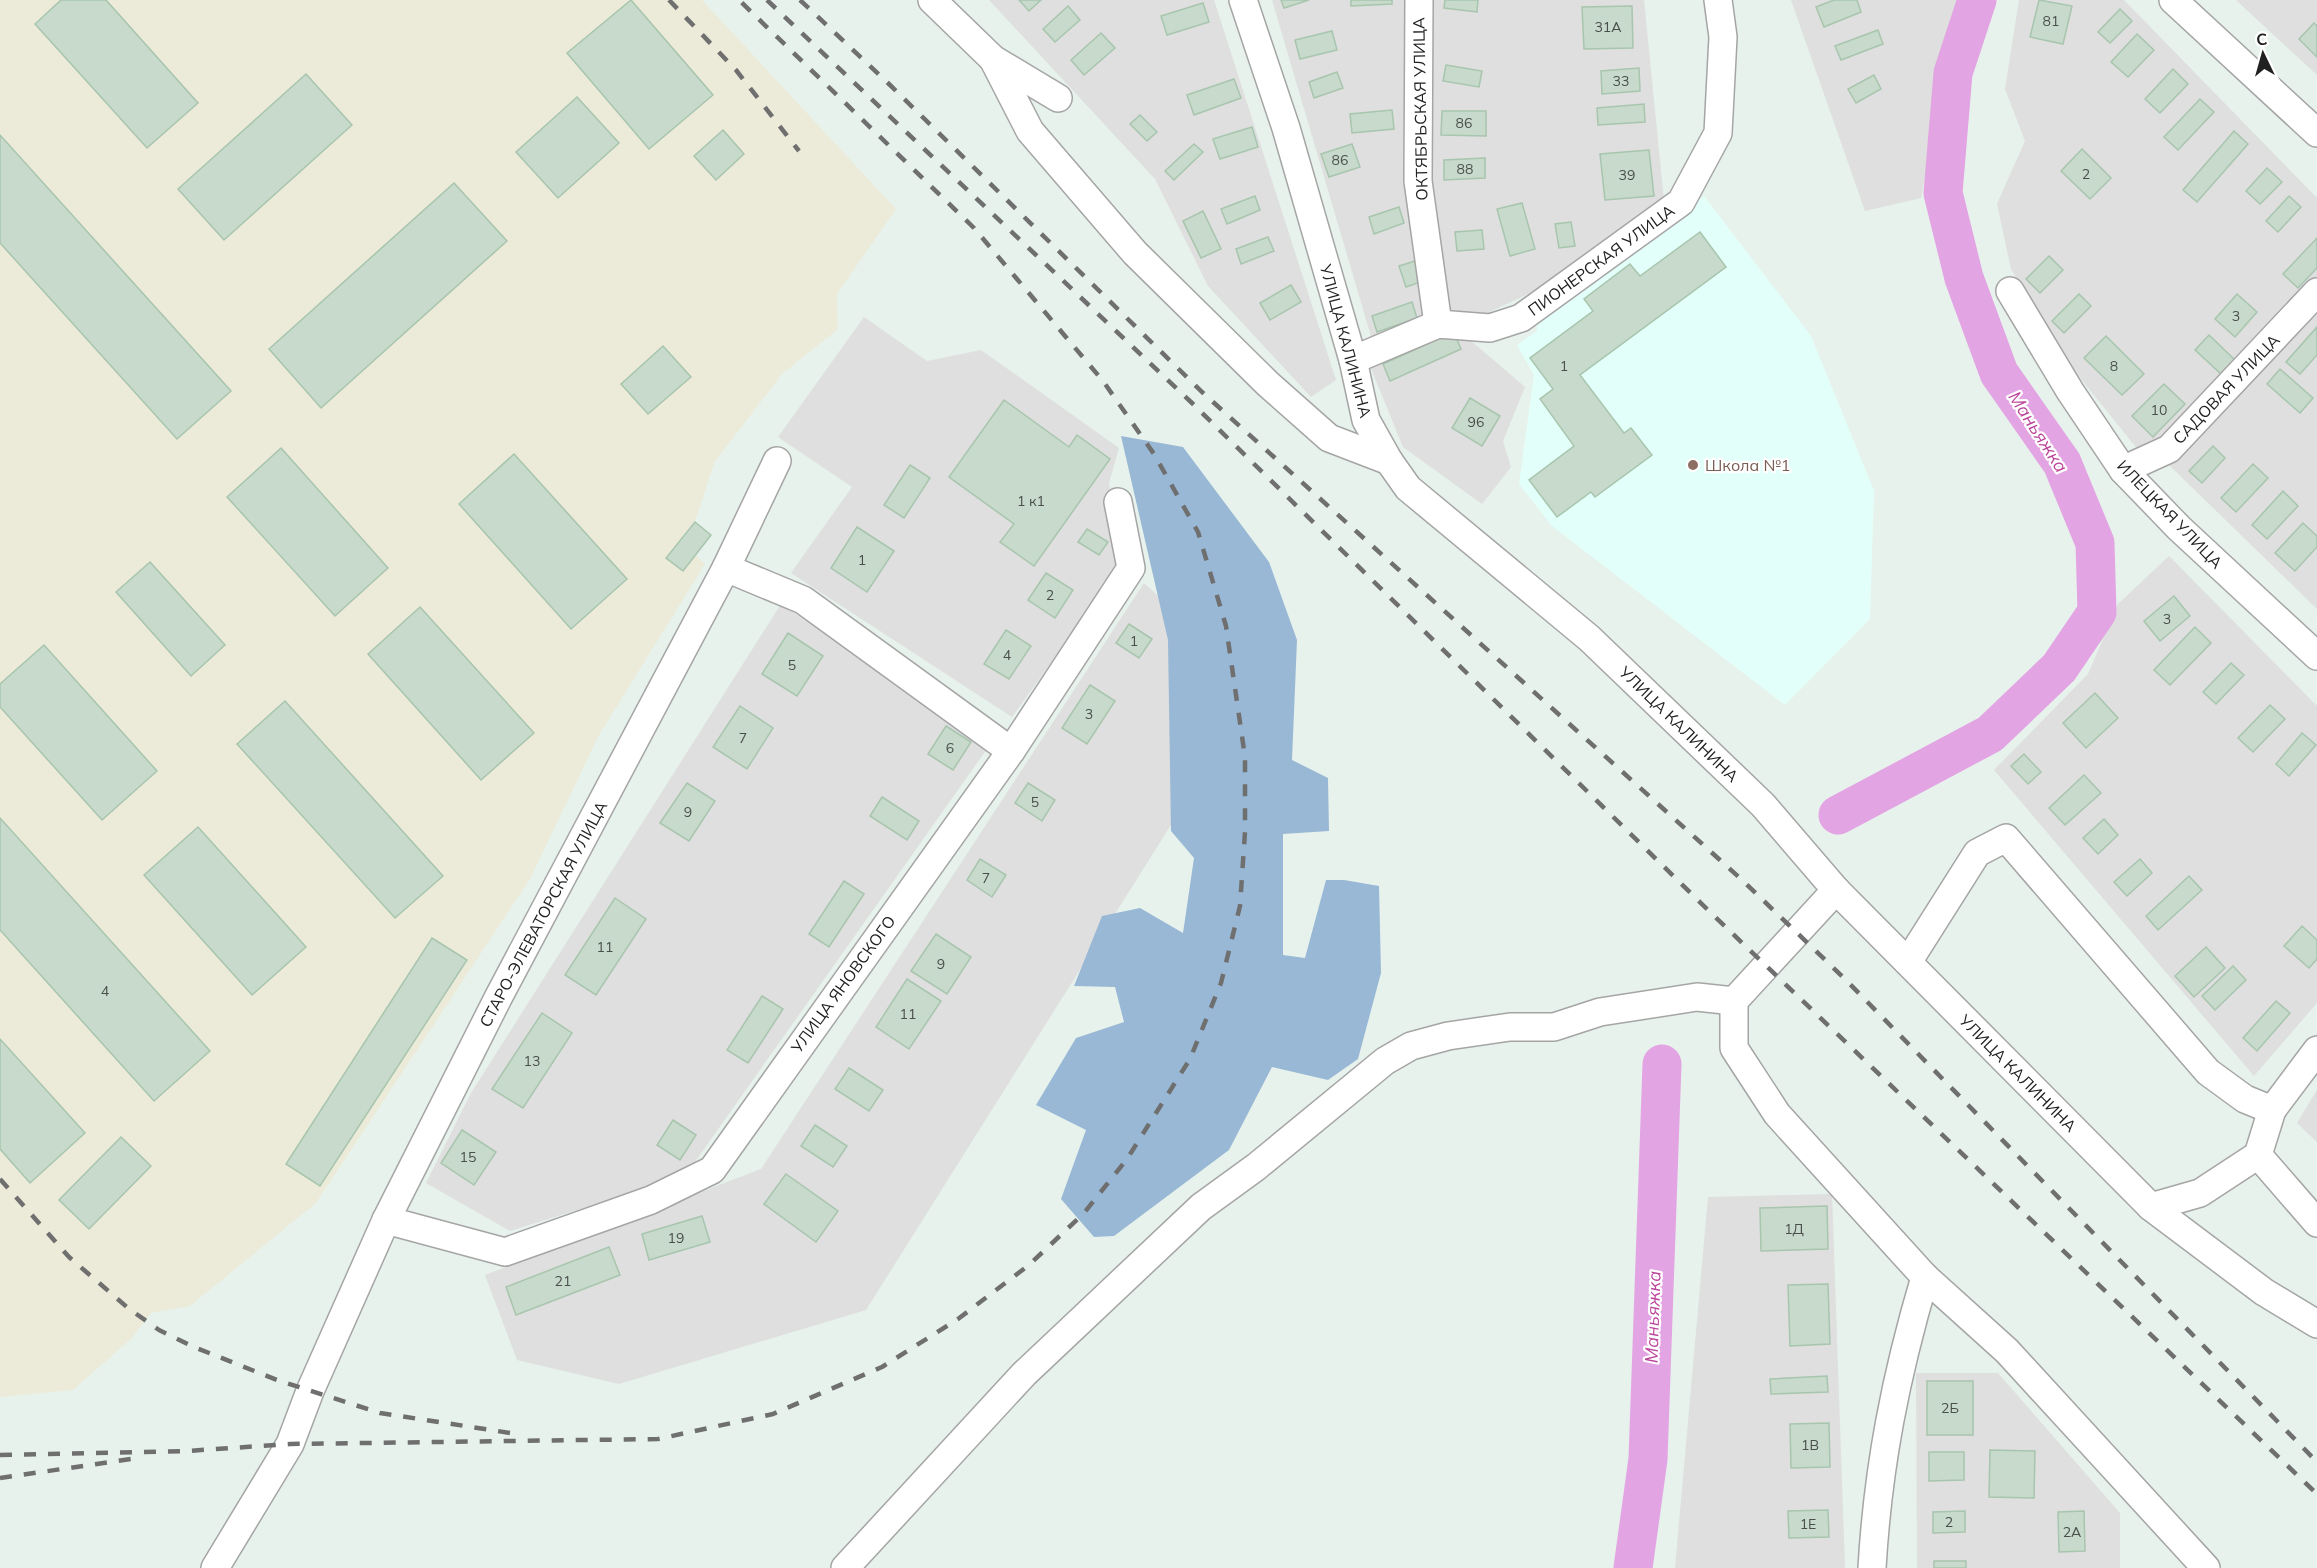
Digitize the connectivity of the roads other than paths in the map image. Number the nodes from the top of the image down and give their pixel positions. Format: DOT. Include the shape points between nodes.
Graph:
graph roads {
  1 [pos="932,0"];
  2 [pos="1242,0"];
  3 [pos="1419,0"];
  4 [pos="1718,0"];
  5 [pos="2173,0"];
  6 [pos="993,59"];
  7 [pos="1058,98"];
  8 [pos="2317,133"];
  9 [pos="2010,291"];
  10 [pos="2317,292"];
  11 [pos="1438,324"];
  12 [pos="1353,360"];
  13 [pos="777,461"];
  14 [pos="1389,461"];
  15 [pos="2123,470"];
  16 [pos="1118,502"];
  17 [pos="726,568"];
  18 [pos="2317,656"];
  19 [pos="1011,751"];
  20 [pos="1836,890"];
  21 [pos="1908,962"];
  22 [pos="1734,1001"];
  23 [pos="2317,1050"];
  24 [pos="2272,1110"];
  25 [pos="2258,1155"];
  26 [pos="2151,1207"];
  27 [pos="386,1220"];
  28 [pos="2317,1223"];
  29 [pos="1925,1277"];
  30 [pos="2317,1324"];
  31 [pos="215,1568"];
  32 [pos="845,1568"];
  33 [pos="1872,1568"];
  34 [pos="2206,1568"];
  1 -- 6 [label="street"];
  2 -- 12 [label="street, УЛИЦА КАЛИНИНА" via="1286,128"];
  3 -- 11 [label="street, ОКТЯБРЬСКАЯ УЛИЦА" via="1418,181"];
  4 -- 11 [label="street, ПИОНЕРСКАЯ УЛИЦА" via="1723,37 1718,133 1682,202 1521,318 1490,328"];
  5 -- 8 [label="street"];
  6 -- 7 [label="street"];
  6 -- 14 [label="street" via="1030,131 1135,253 1268,384 1329,438"];
  9 -- 15 [label="street, ИЛЕЦКАЯ УЛИЦА"];
  10 -- 15 [label="street, САДОВАЯ УЛИЦА" via="2169,449"];
  11 -- 12 [label="street, ПИОНЕРСКАЯ УЛИЦА"];
  12 -- 14 [label="street, УЛИЦА КАЛИНИНА" via="1366,420"];
  13 -- 17 [label="street, СТАРО-ЭЛЕВАТОРСКАЯ УЛИЦА"];
  14 -- 20 [label="street, УЛИЦА КАЛИНИНА" via="1408,488 1589,638 1656,701 1763,805"];
  15 -- 18 [label="street, ИЛЕЦКАЯ УЛИЦА" via="2179,528"];
  16 -- 19 [label="street, УЛИЦА ЯНОВСКОГО" via="1131,568"];
  17 -- 19 [label="street" via="802,600"];
  17 -- 27 [label="street, СТАРО-ЭЛЕВАТОРСКАЯ УЛИЦА" via="498,998"];
  19 -- 27 [label="street, УЛИЦА ЯНОВСКОГО" via="712,1170 651,1200 506,1252"];
  20 -- 21 [label="street, УЛИЦА КАЛИНИНА"];
  20 -- 22 [label="street"];
  21 -- 24 [label="street" via="1977,853 2006,838 2208,1072 2245,1099"];
  21 -- 26 [label="street, УЛИЦА КАЛИНИНА"];
  22 -- 29 [label="street" via="1734,1048 1777,1114"];
  22 -- 32 [label="street" via="1697,997 1600,1012 1554,1027 1448,1036 1411,1046 1385,1061 1184,1223 1024,1374"];
  23 -- 24 [label="street"];
  24 -- 25 [label="street"];
  25 -- 26 [label="street" via="2200,1193"];
  25 -- 28 [label="street"];
  26 -- 30 [label="street, УЛИЦА КАЛИНИНА" via="2265,1292"];
  27 -- 31 [label="street, СТАРО-ЭЛЕВАТОРСКАЯ УЛИЦА" via="290,1444"];
  29 -- 33 [label="street" via="1885,1436"];
  29 -- 34 [label="street" via="2007,1351"];
}
